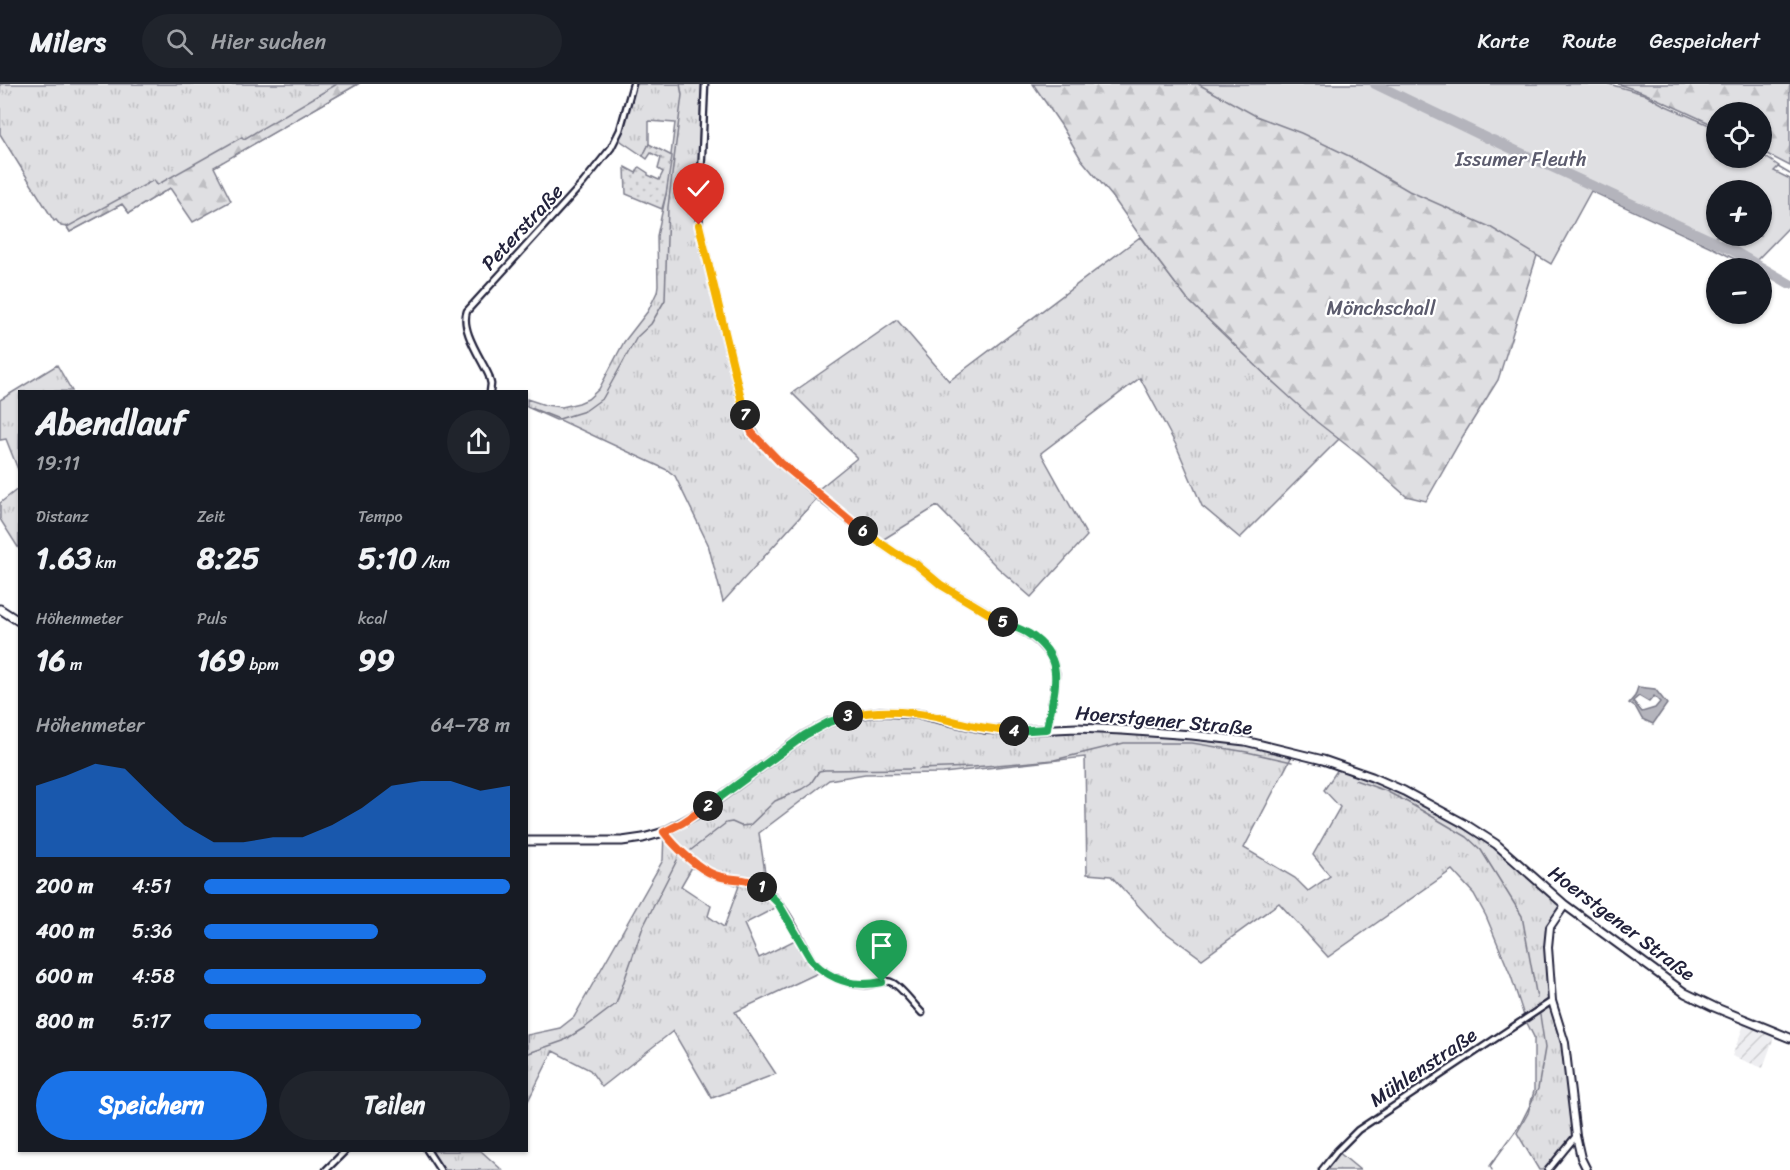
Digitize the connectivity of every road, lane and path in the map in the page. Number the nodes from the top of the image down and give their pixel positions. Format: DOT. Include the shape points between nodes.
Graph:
graph roads {
  1 [pos="633,84"];
  2 [pos="705,84"];
  3 [pos="490,390"];
  4 [pos="0,609"];
  5 [pos="18,621"];
  6 [pos="1047,729"];
  7 [pos="664,832"];
  8 [pos="528,841"];
  9 [pos="1564,905"];
  10 [pos="1552,1001"];
  11 [pos="922,1013"];
  12 [pos="1790,1038"];
  13 [pos="1576,1136"];
  14 [pos="344,1152"];
  15 [pos="428,1152"];
  16 [pos="326,1170"];
  17 [pos="440,1170"];
  18 [pos="1322,1170"];
  19 [pos="1548,1170"];
  20 [pos="1587,1170"];
  1 -- 3 [label="street, Peterstraße" via="611,148 466,311 465,328 489,376"];
  2 -- 6 [label="street" via="699,225 752,433 781,463 871,537 916,564 941,585 1038,642 1051,656 1056,673"];
  4 -- 5 [label="main road"];
  6 -- 7 [label="main road, Hoerstgener Straße" via="984,729 902,713 842,718 805,735 699,813"];
  6 -- 9 [label="main road, Hoerstgener Straße" via="1192,735 1245,741 1323,760 1404,791 1465,824 1503,850"];
  7 -- 8 [label="main road, Hoerstgener Straße" via="621,841"];
  7 -- 11 [label="street" via="702,869 716,876 757,884 768,892 819,969 853,984 893,983"];
  9 -- 10 [label="street" via="1550,927"];
  9 -- 12 [label="main road, Hoerstgener Straße" via="1685,993"];
  10 -- 13 [label="street" via="1565,1043"];
  10 -- 18 [label="street, Mühlenstraße" via="1358,1130"];
  13 -- 19 [label="street"];
  13 -- 20 [label="street"];
  14 -- 16 [label="street"];
  15 -- 17 [label="street"];
}
